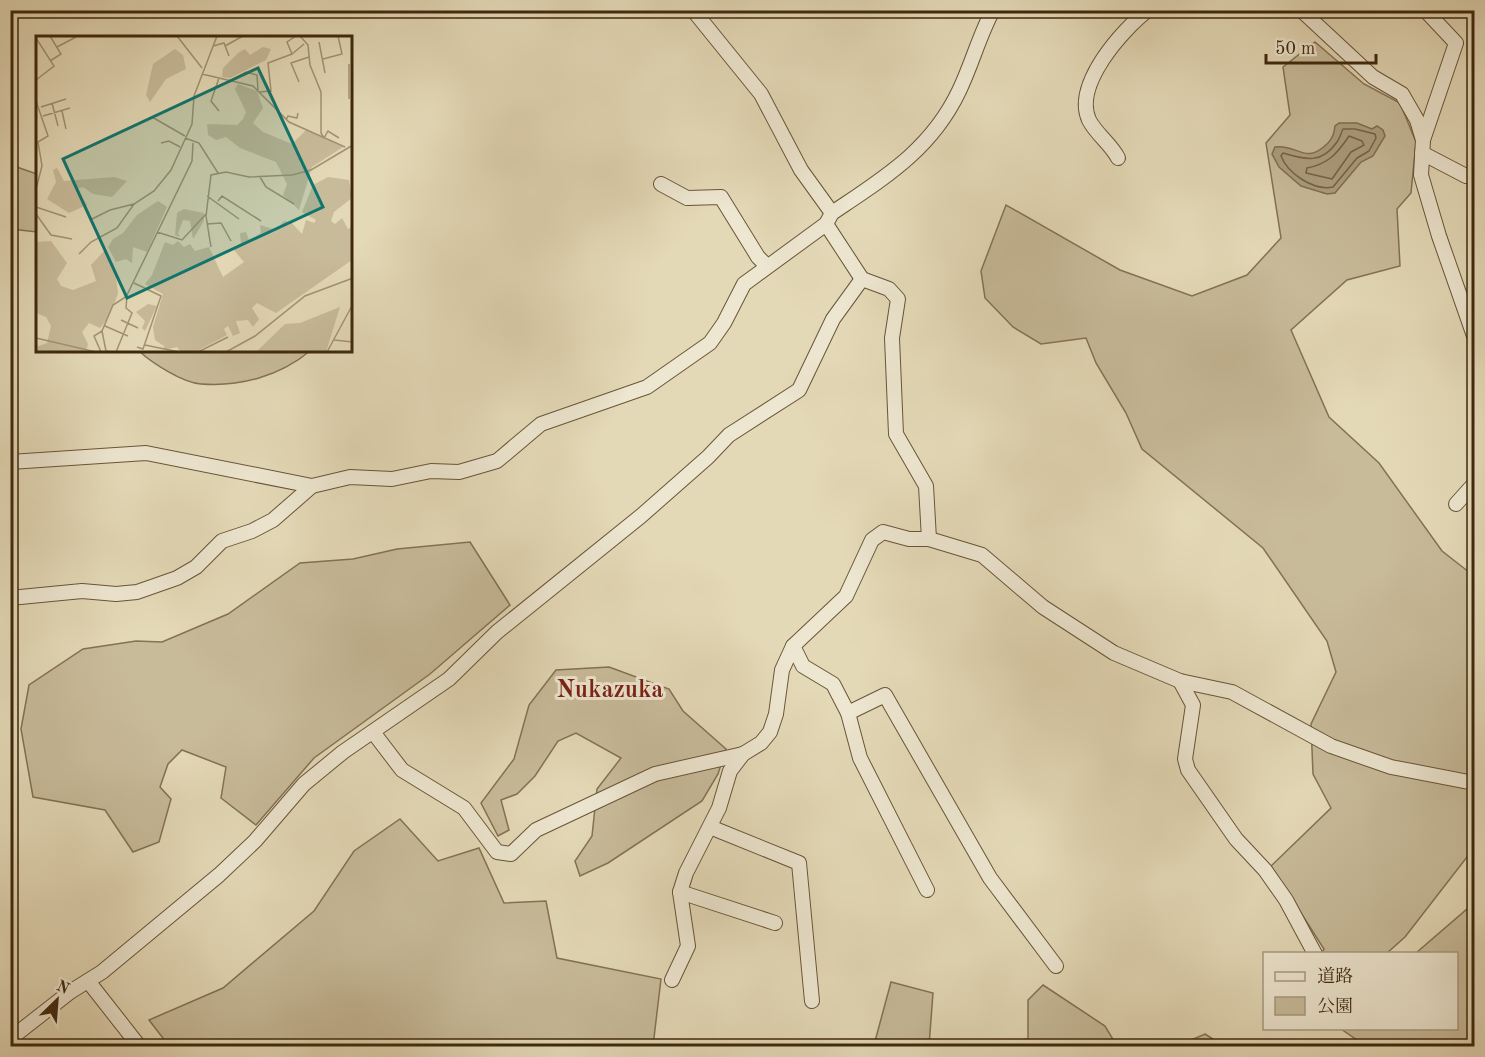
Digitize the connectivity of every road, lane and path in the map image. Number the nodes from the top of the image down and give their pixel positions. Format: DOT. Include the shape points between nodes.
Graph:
graph roads {
  1 [pos="693,10"];
  2 [pos="993,10"];
  3 [pos="1148,10"];
  4 [pos="1301,10"];
  5 [pos="1425,10"];
  6 [pos="1423,147"];
  7 [pos="1118,158"];
  8 [pos="1474,177"];
  9 [pos="661,184"];
  10 [pos="829,219"];
  11 [pos="767,266"];
  12 [pos="862,279"];
  13 [pos="1474,336"];
  14 [pos="10,462"];
  15 [pos="1474,484"];
  16 [pos="312,486"];
  17 [pos="1456,504"];
  18 [pos="929,540"];
  19 [pos="10,598"];
  20 [pos="793,646"];
  21 [pos="1180,681"];
  22 [pos="848,712"];
  23 [pos="373,732"];
  24 [pos="743,754"];
  25 [pos="1474,783"];
  26 [pos="710,827"];
  27 [pos="927,890"];
  28 [pos="680,892"];
  29 [pos="775,923"];
  30 [pos="1314,952"];
  31 [pos="1056,966"];
  32 [pos="672,980"];
  33 [pos="87,981"];
  34 [pos="813,1001"];
  35 [pos="10,1039"];
  36 [pos="139,1047"];
  1 -- 10 [label="street" via="761,94"];
  2 -- 10 [label="street" via="942,121 913,157"];
  3 -- 7 [label="street" via="1111,46 1088,93 1090,121"];
  4 -- 6 [label="street" via="1373,77 1402,94 1417,120"];
  5 -- 6 [label="street" via="1456,43"];
  6 -- 8 [label="street" via="1466,176"];
  6 -- 13 [label="street" via="1421,175"];
  9 -- 11 [label="street" via="687,198 721,197"];
  10 -- 11 [label="street"];
  10 -- 12 [label="street"];
  11 -- 16 [label="street" via="744,284 710,343 647,387 541,424 497,461 459,472 431,471 392,480 350,477"];
  12 -- 18 [label="street" via="889,289 898,299 892,338 896,434 926,486"];
  12 -- 23 [label="street" via="832,319 799,390 729,435 641,516 497,632 449,678"];
  14 -- 16 [label="street" via="146,453"];
  15 -- 17 [label="street"];
  16 -- 19 [label="street" via="273,520 222,541 196,567 177,578 137,592 82,591"];
  18 -- 20 [label="street" via="883,532 872,540 846,596"];
  18 -- 21 [label="street" via="982,555 1062,621 1114,653"];
  20 -- 22 [label="street" via="802,666 832,684"];
  20 -- 24 [label="street" via="782,670 770,732"];
  21 -- 25 [label="street" via="1232,692 1331,746 1391,767"];
  21 -- 30 [label="street" via="1193,705 1185,759 1188,770 1236,839 1286,900"];
  22 -- 27 [label="street" via="860,758"];
  22 -- 31 [label="street" via="885,695 990,878"];
  23 -- 24 [label="street" via="402,770 464,808 496,852 511,854 536,830 655,774"];
  23 -- 33 [label="street" via="304,784 255,841 219,875"];
  24 -- 26 [label="street" via="730,771"];
  26 -- 28 [label="street"];
  26 -- 34 [label="street" via="799,863"];
  28 -- 29 [label="street"];
  28 -- 32 [label="street" via="688,946"];
  33 -- 35 [label="street"];
  33 -- 36 [label="street"];
}
